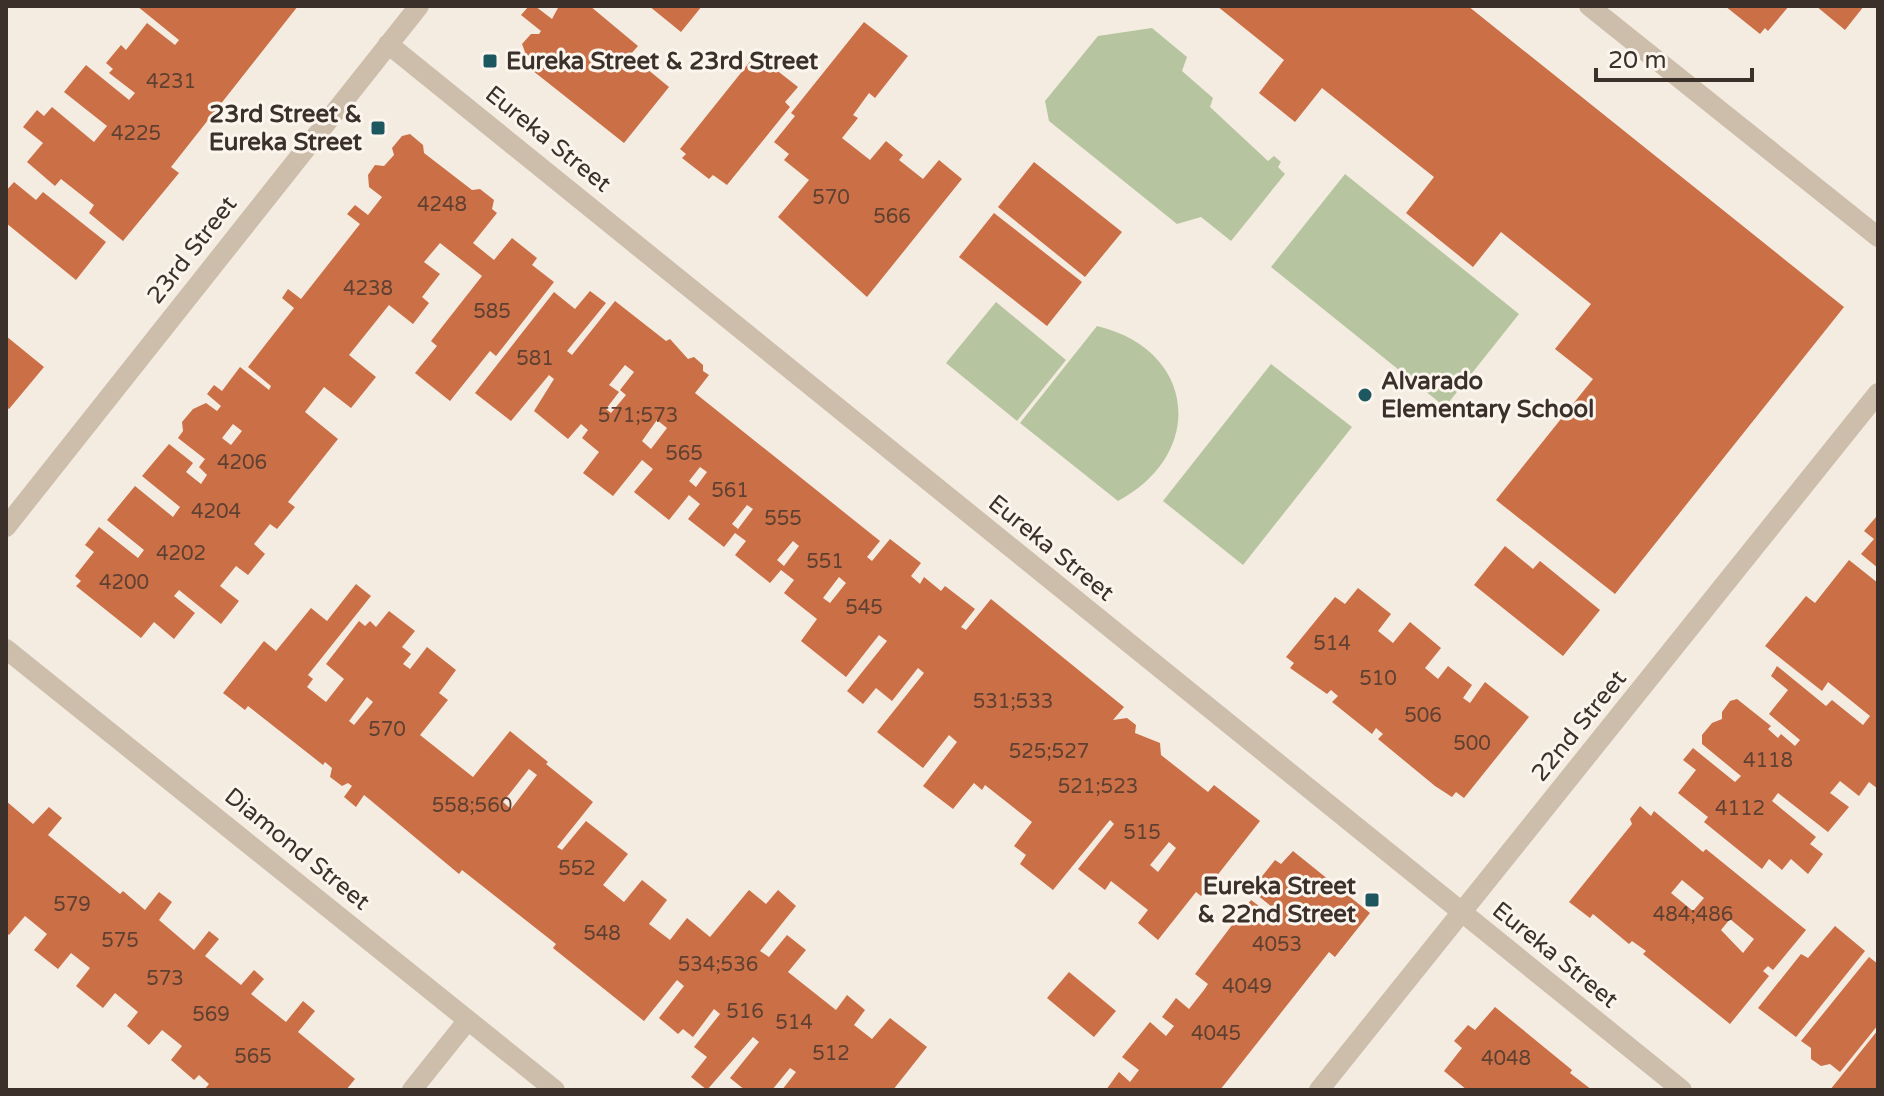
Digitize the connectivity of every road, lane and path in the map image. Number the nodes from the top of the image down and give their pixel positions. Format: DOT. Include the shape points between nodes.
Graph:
graph roads {
  1 [pos="419,6"];
  2 [pos="1589,6"];
  3 [pos="388,44"];
  4 [pos="1878,237"];
  5 [pos="1878,393"];
  6 [pos="6,527"];
  7 [pos="6,649"];
  8 [pos="1461,913"];
  9 [pos="468,1020"];
  10 [pos="412,1090"];
  11 [pos="555,1090"];
  12 [pos="1319,1090"];
  13 [pos="1682,1090"];
  1 -- 3 [label="street, 23rd Street"];
  2 -- 4 [label="street"];
  3 -- 6 [label="street, 23rd Street"];
  3 -- 8 [label="street, Eureka Street"];
  5 -- 8 [label="street, 22nd Street"];
  7 -- 9 [label="street, Diamond Street"];
  8 -- 12 [label="street, 22nd Street"];
  8 -- 13 [label="street, Eureka Street"];
  9 -- 10 [label="street"];
  9 -- 11 [label="street, Diamond Street"];
}
